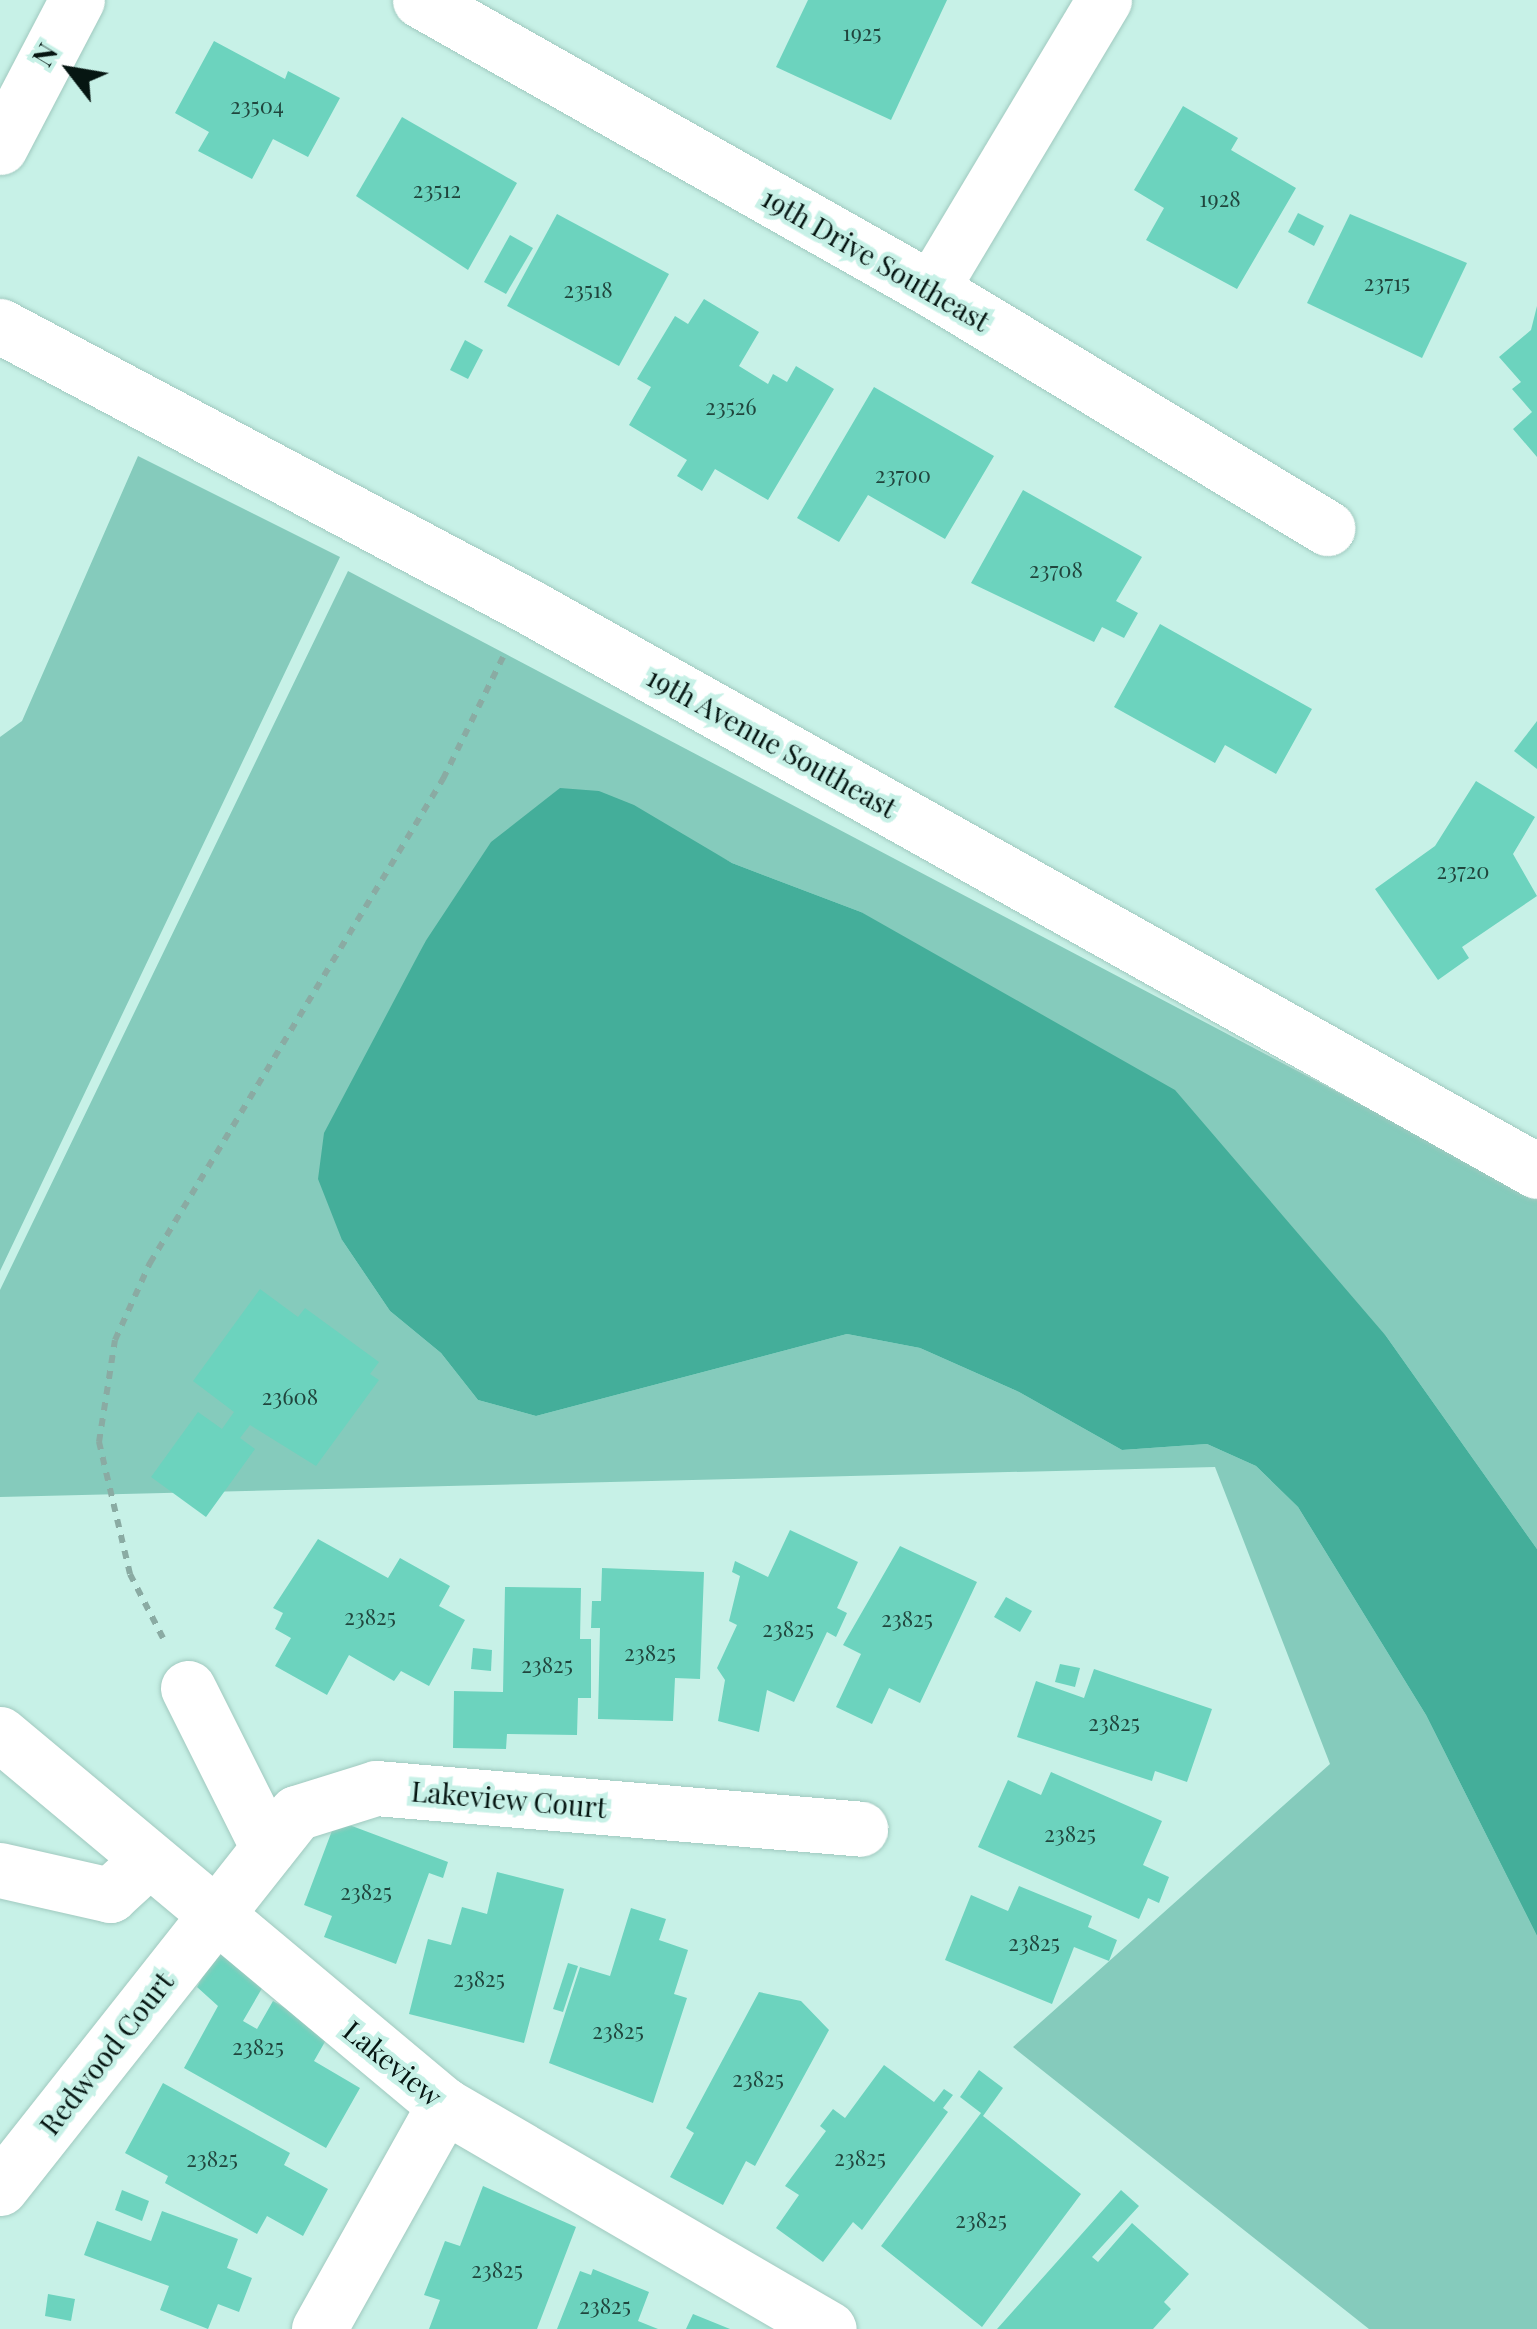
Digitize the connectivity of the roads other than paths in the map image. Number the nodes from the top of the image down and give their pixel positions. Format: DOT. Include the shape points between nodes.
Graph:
graph roads {
  1 [pos="77,0"];
  2 [pos="420,0"];
  3 [pos="1104,0"];
  4 [pos="0,147"];
  5 [pos="930,289"];
  6 [pos="0,326"];
  7 [pos="1327,528"];
  8 [pos="1537,1171"];
  9 [pos="188,1688"];
  10 [pos="0,1734"];
  11 [pos="860,1829"];
  12 [pos="268,1848"];
  13 [pos="146,1860"];
  14 [pos="0,1870"];
  15 [pos="213,1918"];
  16 [pos="444,2105"];
  17 [pos="0,2188"];
  18 [pos="319,2329"];
  19 [pos="829,2329"];
  1 -- 4 [label="street"];
  2 -- 5 [label="street, 19th Drive Southeast"];
  3 -- 5 [label="street"];
  5 -- 7 [label="street, 19th Drive Southeast"];
  6 -- 8 [label="street, 19th Avenue Southeast" via="528,606"];
  9 -- 12 [label="street"];
  10 -- 13 [label="street, Lakeview"];
  11 -- 12 [label="street, Lakeview Court" via="376,1788 296,1813"];
  12 -- 15 [label="street, Lakeview Court"];
  13 -- 14 [label="street" via="110,1895"];
  13 -- 15 [label="street, Lakeview"];
  15 -- 16 [label="street, Lakeview"];
  15 -- 17 [label="street, Redwood Court"];
  16 -- 18 [label="street"];
  16 -- 19 [label="street, Lakeview"];
}
